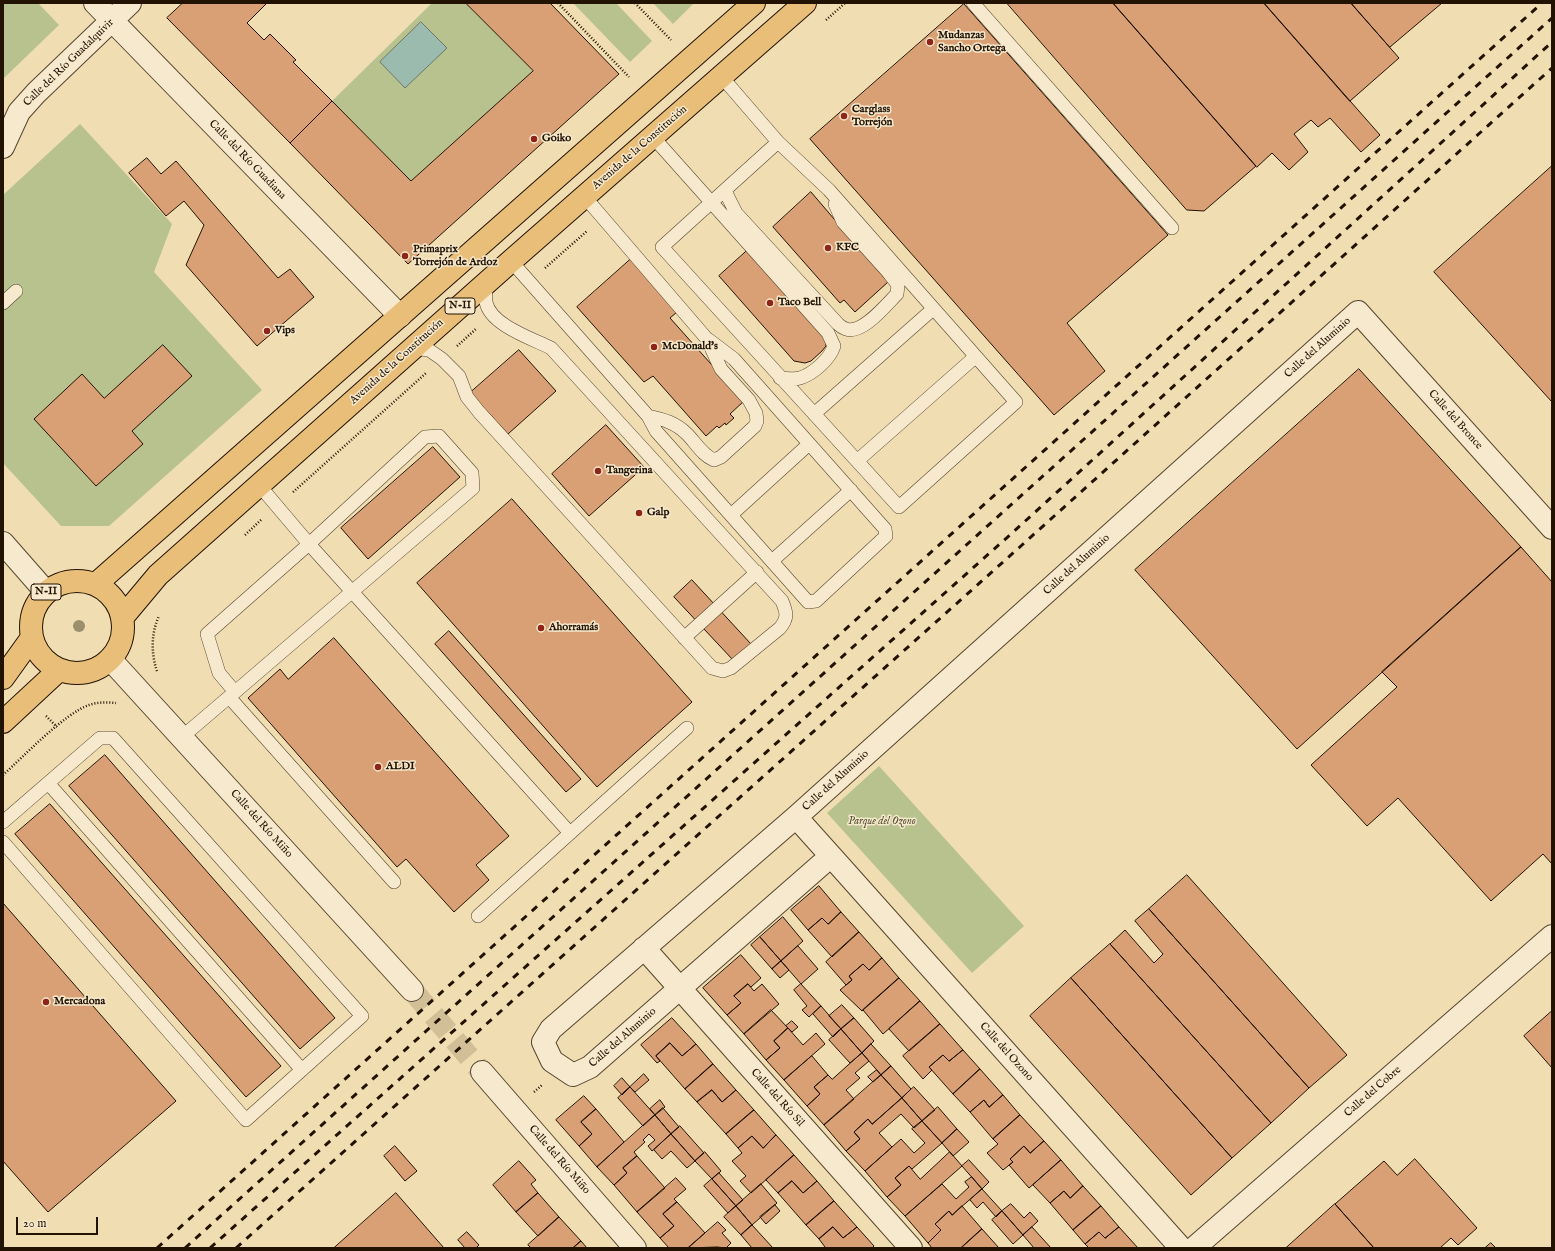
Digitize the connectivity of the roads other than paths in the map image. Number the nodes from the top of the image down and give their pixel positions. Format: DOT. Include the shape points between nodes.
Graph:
graph roads {
  1 [pos="95,3"];
  2 [pos="130,3"];
  3 [pos="754,3"];
  4 [pos="805,3"];
  5 [pos="973,3"];
  6 [pos="112,21"];
  7 [pos="721,76"];
  8 [pos="653,136"];
  9 [pos="778,142"];
  10 [pos="3,147"];
  11 [pos="829,190"];
  12 [pos="725,191"];
  13 [pos="584,196"];
  14 [pos="711,203"];
  15 [pos="1172,228"];
  16 [pos="511,261"];
  17 [pos="486,283"];
  18 [pos="16,291"];
  19 [pos="3,303"];
  20 [pos="933,309"];
  21 [pos="1358,312"];
  22 [pos="400,316"];
  23 [pos="707,339"];
  24 [pos="413,348"];
  25 [pos="975,357"];
  26 [pos="780,378"];
  27 [pos="814,414"];
  28 [pos="648,416"];
  29 [pos="809,444"];
  30 [pos="858,461"];
  31 [pos="259,485"];
  32 [pos="851,490"];
  33 [pos="731,514"];
  34 [pos="1552,528"];
  35 [pos="3,543"];
  36 [pos="309,544"];
  37 [pos="772,561"];
  38 [pos="757,572"];
  39 [pos="96,584"];
  40 [pos="46,592"];
  41 [pos="352,592"];
  42 [pos="122,618"];
  43 [pos="684,638"];
  44 [pos="31,639"];
  45 [pos="110,659"];
  46 [pos="59,670"];
  47 [pos="3,678"];
  48 [pos="232,695"];
  49 [pos="3,722"];
  50 [pos="688,728"];
  51 [pos="182,737"];
  52 [pos="48,783"];
  53 [pos="5,817"];
  54 [pos="796,817"];
  55 [pos="570,833"];
  56 [pos="3,842"];
  57 [pos="830,856"];
  58 [pos="394,882"];
  59 [pos="478,916"];
  60 [pos="1552,936"];
  61 [pos="644,948"];
  62 [pos="679,988"];
  63 [pos="412,990"];
  64 [pos="302,1070"];
  65 [pos="482,1072"];
  66 [pos="635,1248"];
  67 [pos="911,1248"];
  68 [pos="1181,1248"];
  69 [pos="1194,1248"];
  1 -- 6 [label="street, Calle del Río Guadiana"];
  2 -- 6 [label="street, Calle del Río Guadalquivir"];
  3 -- 22 [label="main road"];
  4 -- 7 [label="main road, Avenida de la Constitución / N-II"];
  5 -- 15 [label="lane"];
  6 -- 10 [label="street, Calle del Río Guadalquivir" via="32,98 20,112"];
  6 -- 22 [label="street, Calle del Río Guadiana"];
  7 -- 8 [label="main road, Avenida de la Constitución / N-II"];
  7 -- 9 [label="lane"];
  8 -- 13 [label="main road, Avenida de la Constitución / N-II"];
  8 -- 14 [label="lane"];
  9 -- 11 [label="lane"];
  9 -- 12 [label="lane"];
  11 -- 12 [label="lane" via="843,222 898,285 897,294 859,329 847,330 838,324 736,213"];
  11 -- 20 [label="lane"];
  12 -- 14 [label="lane"];
  13 -- 16 [label="main road, Avenida de la Constitución / N-II"];
  13 -- 23 [label="lane"];
  14 -- 26 [label="lane" via="662,247"];
  14 -- 26 [label="lane" via="828,333 834,346 831,353 809,374 798,379"];
  16 -- 17 [label="main road, Avenida de la Constitución / N-II"];
  16 -- 28 [label="lane"];
  17 -- 24 [label="main road, Avenida de la Constitución / N-II"];
  17 -- 38 [label="lane" via="486,303 492,315 515,332 551,348"];
  18 -- 19 [label="lane"];
  20 -- 25 [label="lane"];
  20 -- 27 [label="lane"];
  21 -- 34 [label="street, Calle del Bronce"];
  21 -- 54 [label="street, Calle del Aluminio"];
  22 -- 39 [label="main road"];
  23 -- 28 [label="lane" via="721,369 749,400 756,413 757,421 754,426 721,457 714,460 707,457 686,433 668,420"];
  23 -- 29 [label="lane" via="734,359"];
  24 -- 31 [label="main road, Avenida de la Constitución / N-II"];
  24 -- 43 [label="lane" via="428,350 460,376 467,397 479,412"];
  25 -- 30 [label="lane"];
  25 -- 30 [label="lane" via="1016,402 898,507"];
  26 -- 27 [label="lane"];
  27 -- 30 [label="lane"];
  28 -- 33 [label="lane" via="656,431"];
  29 -- 32 [label="lane"];
  29 -- 33 [label="lane"];
  31 -- 36 [label="lane"];
  31 -- 42 [label="main road, Avenida de la Constitución / N-II" via="158,574"];
  32 -- 37 [label="lane"];
  32 -- 37 [label="lane" via="885,529 886,536 816,601 808,602"];
  33 -- 37 [label="lane"];
  35 -- 40 [label="street"];
  36 -- 41 [label="lane"];
  36 -- 41 [label="lane" via="425,437 440,436 472,473 473,488"];
  36 -- 48 [label="lane" via="208,634 218,673"];
  38 -- 43 [label="lane"];
  38 -- 43 [label="lane" via="782,602 786,611 786,621 780,628 731,668 723,671 712,668"];
  39 -- 40 [label="main road, N-II" via="79,580 61,583"];
  39 -- 42 [label="main road, N-II" via="108,592 117,603"];
  40 -- 44 [label="main road, N-II" via="34,607 30,624"];
  41 -- 48 [label="lane"];
  41 -- 55 [label="lane"];
  42 -- 45 [label="main road, N-II" via="120,645"];
  44 -- 46 [label="main road, N-II" via="38,654 49,665"];
  44 -- 47 [label="main road"];
  45 -- 46 [label="main road, N-II" via="95,670 76,674"];
  45 -- 51 [label="street, Calle del Río Miño"];
  46 -- 49 [label="main road"];
  48 -- 51 [label="lane"];
  48 -- 58 [label="lane"];
  50 -- 55 [label="lane"];
  51 -- 63 [label="street, Calle del Río Miño"];
  52 -- 53 [label="lane"];
  52 -- 64 [label="lane"];
  52 -- 64 [label="lane" via="100,738 113,738 362,1016"];
  54 -- 57 [label="street, Calle del Aluminio"];
  54 -- 61 [label="street, Calle del Aluminio"];
  55 -- 59 [label="lane"];
  56 -- 64 [label="lane" via="246,1120"];
  57 -- 62 [label="street, Calle del Aluminio"];
  57 -- 68 [label="street, Calle del Ozono"];
  60 -- 69 [label="street, Calle del Cobre"];
  61 -- 62 [label="street, Calle del Río Sil"];
  61 -- 62 [label="street, Calle del Aluminio" via="551,1029 543,1042 552,1061 573,1075 590,1067"];
  62 -- 67 [label="street, Calle del Río Sil"];
  65 -- 66 [label="street, Calle del Río Miño"];
}
